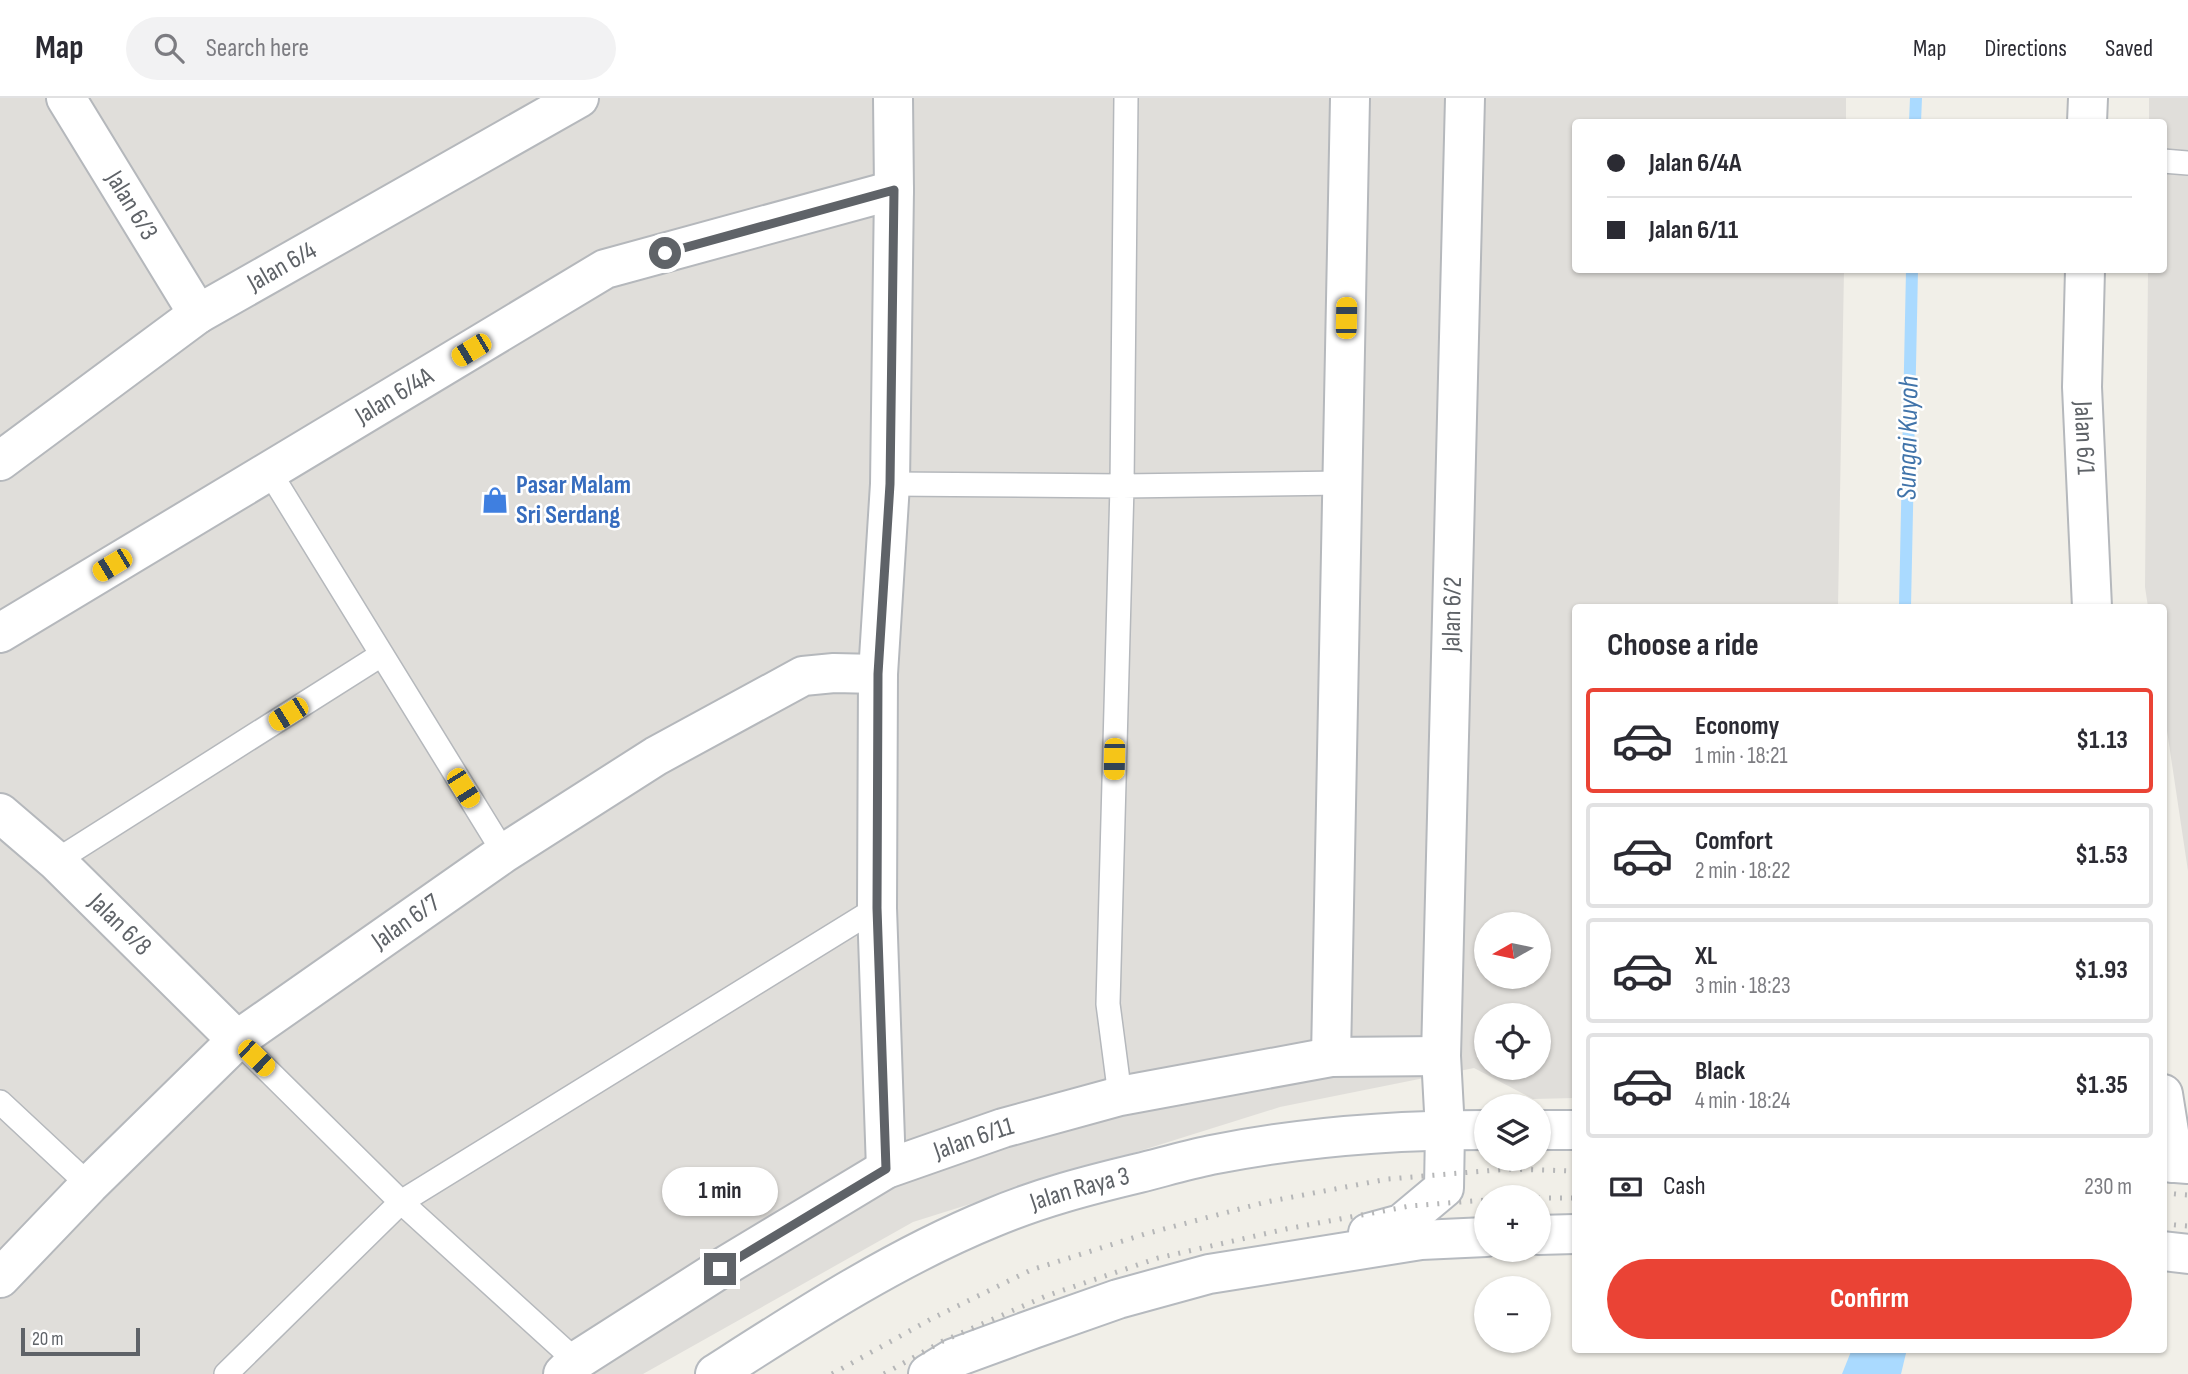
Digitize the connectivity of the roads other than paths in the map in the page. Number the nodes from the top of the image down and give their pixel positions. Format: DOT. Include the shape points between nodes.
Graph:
graph roads {
  1 [pos="66,98"];
  2 [pos="579,98"];
  3 [pos="892,98"];
  4 [pos="1126,98"];
  5 [pos="1350,98"];
  6 [pos="1465,98"];
  7 [pos="2088,98"];
  8 [pos="2087,119"];
  9 [pos="2167,162"];
  10 [pos="2188,163"];
  11 [pos="894,190"];
  12 [pos="2085,273"];
  13 [pos="198,314"];
  14 [pos="0,461"];
  15 [pos="269,471"];
  16 [pos="1342,483"];
  17 [pos="890,484"];
  18 [pos="1122,486"];
  19 [pos="2092,604"];
  20 [pos="0,633"];
  21 [pos="381,655"];
  22 [pos="878,674"];
  23 [pos="0,813"];
  24 [pos="504,853"];
  25 [pos="57,861"];
  26 [pos="877,908"];
  27 [pos="237,1040"];
  28 [pos="1441,1056"];
  29 [pos="1331,1057"];
  30 [pos="1120,1097"];
  31 [pos="0,1102"];
  32 [pos="2167,1117"];
  33 [pos="1445,1130"];
  34 [pos="1474,1130"];
  35 [pos="1551,1130"];
  36 [pos="1572,1130"];
  37 [pos="2175,1163"];
  38 [pos="886,1169"];
  39 [pos="89,1185"];
  40 [pos="401,1202"];
  41 [pos="1572,1234"];
  42 [pos="1551,1235"];
  43 [pos="1474,1238"];
  44 [pos="2167,1251"];
  45 [pos="2188,1254"];
  46 [pos="1209,1274"];
  47 [pos="0,1278"];
  48 [pos="569,1368"];
  49 [pos="226,1374"];
  50 [pos="715,1374"];
  51 [pos="928,1374"];
  1 -- 13 [label="street, Jalan 6/3"];
  2 -- 13 [label="street, Jalan 6/4"];
  3 -- 11 [label="street"];
  4 -- 18 [label="lane"];
  5 -- 16 [label="street"];
  6 -- 28 [label="street, Jalan 6/2"];
  7 -- 8 [label="street"];
  9 -- 10 [label="lane"];
  11 -- 15 [label="street, Jalan 6/4A" via="605,269"];
  11 -- 17 [label="street"];
  12 -- 19 [label="street, Jalan 6/1" via="2082,387"];
  13 -- 14 [label="street, Jalan 6/4"];
  15 -- 20 [label="street, Jalan 6/4A"];
  15 -- 21 [label="lane"];
  16 -- 18 [label="lane"];
  16 -- 29 [label="street"];
  17 -- 18 [label="lane"];
  17 -- 22 [label="street"];
  18 -- 30 [label="lane" via="1108,1004"];
  21 -- 24 [label="lane"];
  21 -- 25 [label="lane"];
  22 -- 24 [label="street, Jalan 6/7" via="803,676 656,756"];
  22 -- 26 [label="street"];
  23 -- 25 [label="street, Jalan 6/8"];
  24 -- 27 [label="street, Jalan 6/7"];
  25 -- 27 [label="street, Jalan 6/8"];
  26 -- 38 [label="street"];
  26 -- 40 [label="lane"];
  27 -- 39 [label="street, Jalan 6/7"];
  27 -- 40 [label="lane"];
  28 -- 29 [label="street, Jalan 6/11"];
  28 -- 33 [label="street, Jalan 6/2"];
  29 -- 30 [label="street, Jalan 6/11"];
  30 -- 38 [label="street, Jalan 6/11" via="1003,1128"];
  31 -- 39 [label="lane"];
  32 -- 37 [label="street"];
  33 -- 34 [label="street, Jalan Raya 3"];
  33 -- 46 [label="street, Jalan 6/2" via="1444,1188 1401,1224"];
  33 -- 50 [label="street, Jalan Raya 3" via="1341,1136 1212,1155 1079,1187 992,1218 888,1268"];
  35 -- 36 [label="street"];
  38 -- 48 [label="street, Jalan 6/11" via="720,1269"];
  39 -- 47 [label="street, Jalan 6/7"];
  40 -- 48 [label="lane"];
  40 -- 49 [label="lane"];
  41 -- 42 [label="street"];
  43 -- 46 [label="street" via="1421,1240"];
  44 -- 45 [label="street"];
  46 -- 51 [label="street" via="1033,1329 954,1358"];
}
